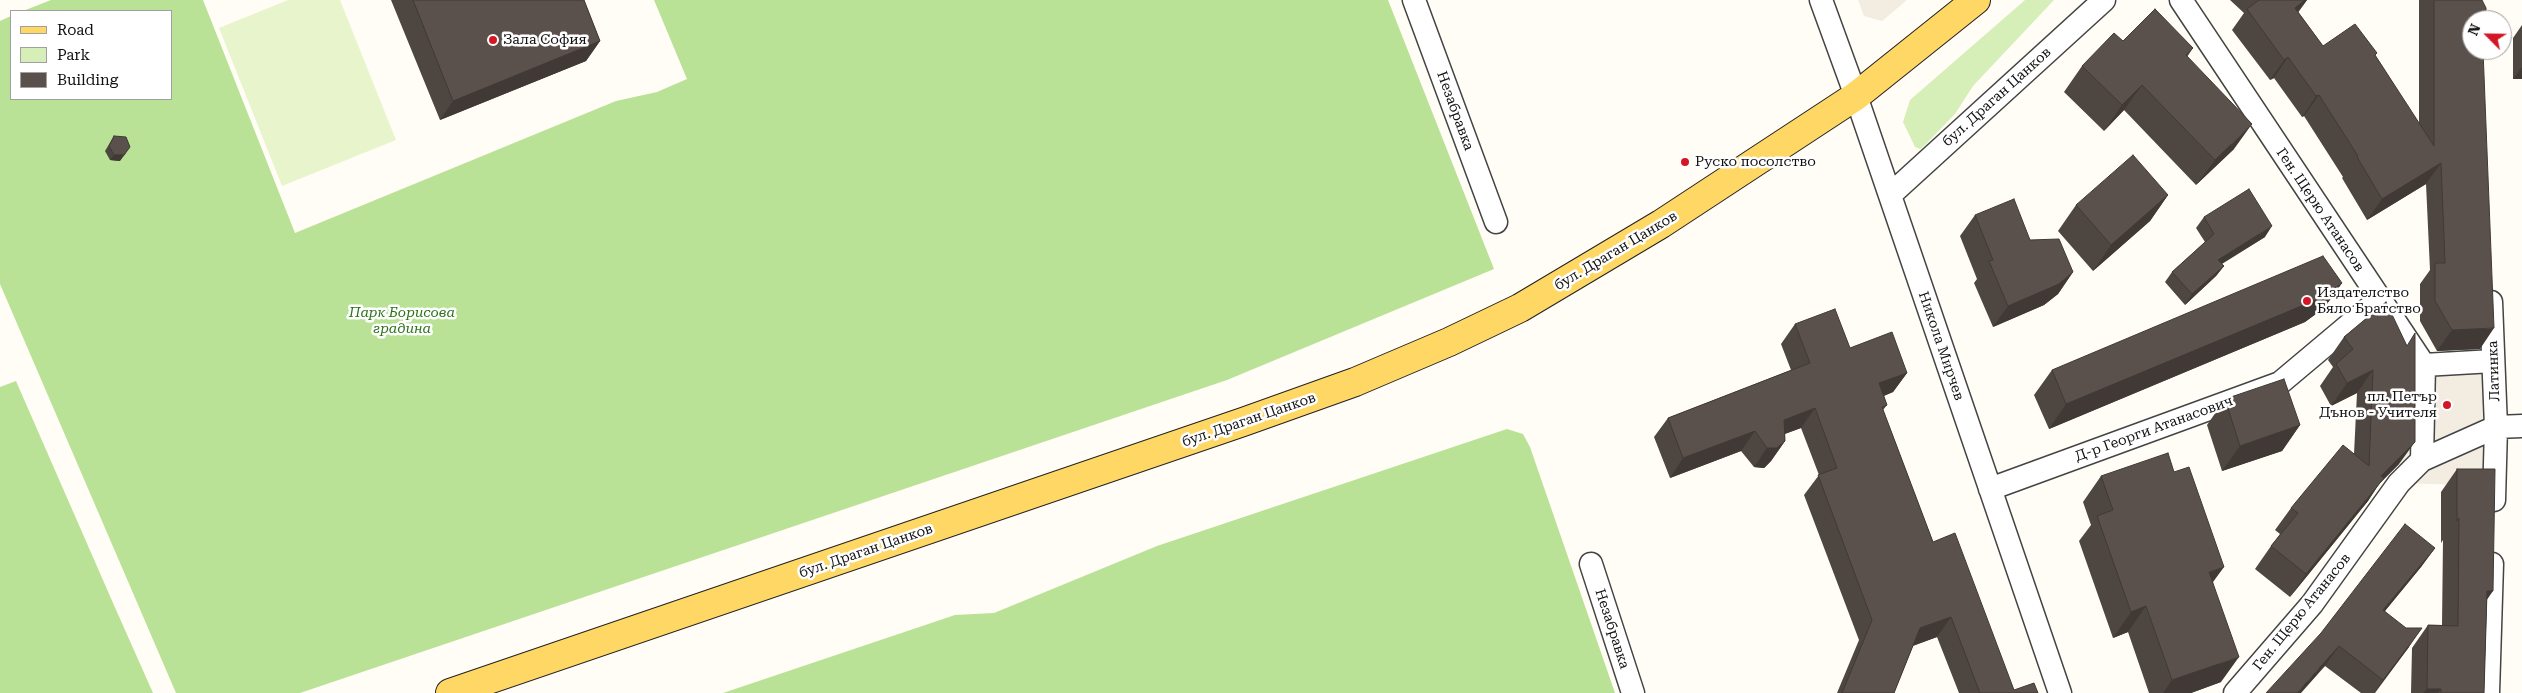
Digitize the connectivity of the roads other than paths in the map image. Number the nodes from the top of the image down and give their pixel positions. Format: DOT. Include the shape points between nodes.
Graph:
graph roads {
  1 [pos="1414,0"];
  2 [pos="1821,0"];
  3 [pos="1976,0"];
  4 [pos="2104,0"];
  5 [pos="2181,0"];
  6 [pos="1856,96"];
  7 [pos="1890,195"];
  8 [pos="1496,222"];
  9 [pos="2490,285"];
  10 [pos="2380,299"];
  11 [pos="2494,361"];
  12 [pos="2424,365"];
  13 [pos="2522,426"];
  14 [pos="2496,427"];
  15 [pos="2422,460"];
  16 [pos="1990,489"];
  17 [pos="1591,564"];
  18 [pos="450,693"];
  19 [pos="1633,693"];
  20 [pos="2060,693"];
  21 [pos="2235,693"];
  22 [pos="2488,693"];
  1 -- 8 [label="street, Незабравка"];
  2 -- 6 [label="street, Никола Мирчев"];
  3 -- 6 [label="main road, бул. Драган Цанков"];
  4 -- 7 [label="street, бул. Драган Цанков"];
  5 -- 10 [label="street, Ген. Щерю Атанасов"];
  6 -- 7 [label="street, Никола Мирчев"];
  6 -- 18 [label="main road, бул. Драган Цанков" via="1661,224 1520,308 1355,382"];
  7 -- 16 [label="street, Никола Мирчев"];
  9 -- 11 [label="street, Латинка"];
  10 -- 12 [label="street, Ген. Щерю Атанасов"];
  10 -- 16 [label="street, Д-р Георги Атанасович" via="2280,383"];
  11 -- 12 [label="street"];
  11 -- 14 [label="street, Латинка"];
  12 -- 15 [label="street"];
  13 -- 14 [label="street"];
  14 -- 15 [label="street, Ген. Щерю Атанасов"];
  14 -- 22 [label="street, Латинка"];
  15 -- 21 [label="street, Ген. Щерю Атанасов" via="2399,483 2312,604"];
  16 -- 20 [label="street, Никола Мирчев"];
  17 -- 19 [label="street, Незабравка"];
}
